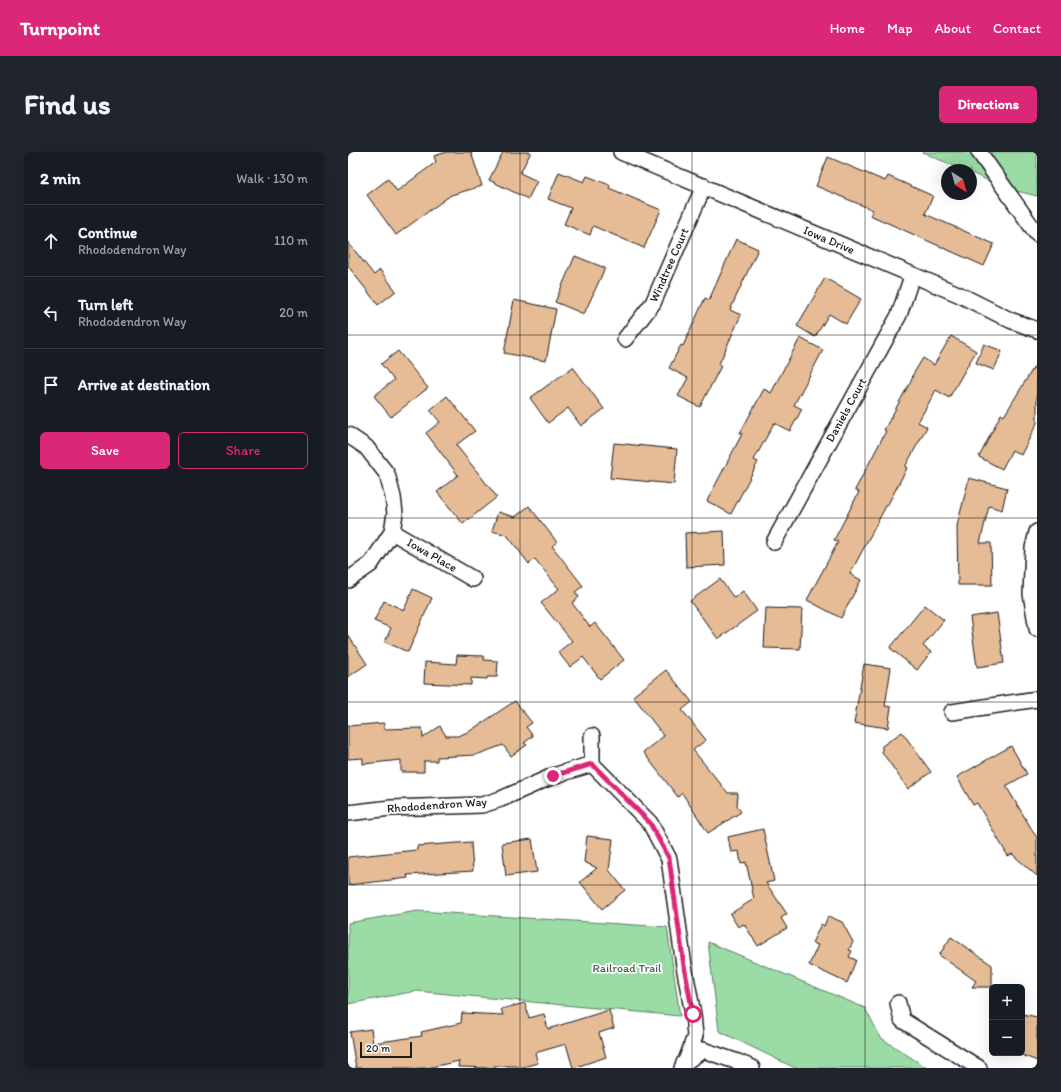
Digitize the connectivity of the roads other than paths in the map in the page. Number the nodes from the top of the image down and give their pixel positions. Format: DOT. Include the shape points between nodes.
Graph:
graph roads {
  1 [pos="621,152"];
  2 [pos="979,152"];
  3 [pos="704,186"];
  4 [pos="1037,234"];
  5 [pos="912,276"];
  6 [pos="1037,330"];
  7 [pos="625,339"];
  8 [pos="348,435"];
  9 [pos="392,532"];
  10 [pos="1037,532"];
  11 [pos="774,542"];
  12 [pos="473,579"];
  13 [pos="348,580"];
  14 [pos="1037,629"];
  15 [pos="1037,700"];
  16 [pos="952,712"];
  17 [pos="592,736"];
  18 [pos="592,764"];
  19 [pos="348,813"];
  20 [pos="898,1003"];
  21 [pos="681,1066"];
  22 [pos="752,1068"];
  23 [pos="979,1068"];
  1 -- 3 [label="street, Iowa Drive"];
  2 -- 4 [label="street"];
  3 -- 5 [label="street, Iowa Drive"];
  3 -- 7 [label="street, Windtree Court" via="653,303"];
  5 -- 6 [label="street, Iowa Drive"];
  5 -- 11 [label="street, Daniels Court" via="899,315"];
  8 -- 9 [label="street" via="366,447 387,474 395,513"];
  9 -- 12 [label="street, Iowa Place"];
  9 -- 13 [label="street" via="371,564"];
  10 -- 14 [label="street" via="1033,548 1031,594"];
  15 -- 16 [label="street"];
  17 -- 18 [label="street"];
  18 -- 19 [label="street, Rhododendron Way" via="553,776 502,799 482,805 392,808"];
  18 -- 21 [label="street" via="650,823 669,858 693,1014 694,1036"];
  20 -- 23 [label="street" via="902,1020"];
  21 -- 22 [label="street" via="703,1050"];
}
